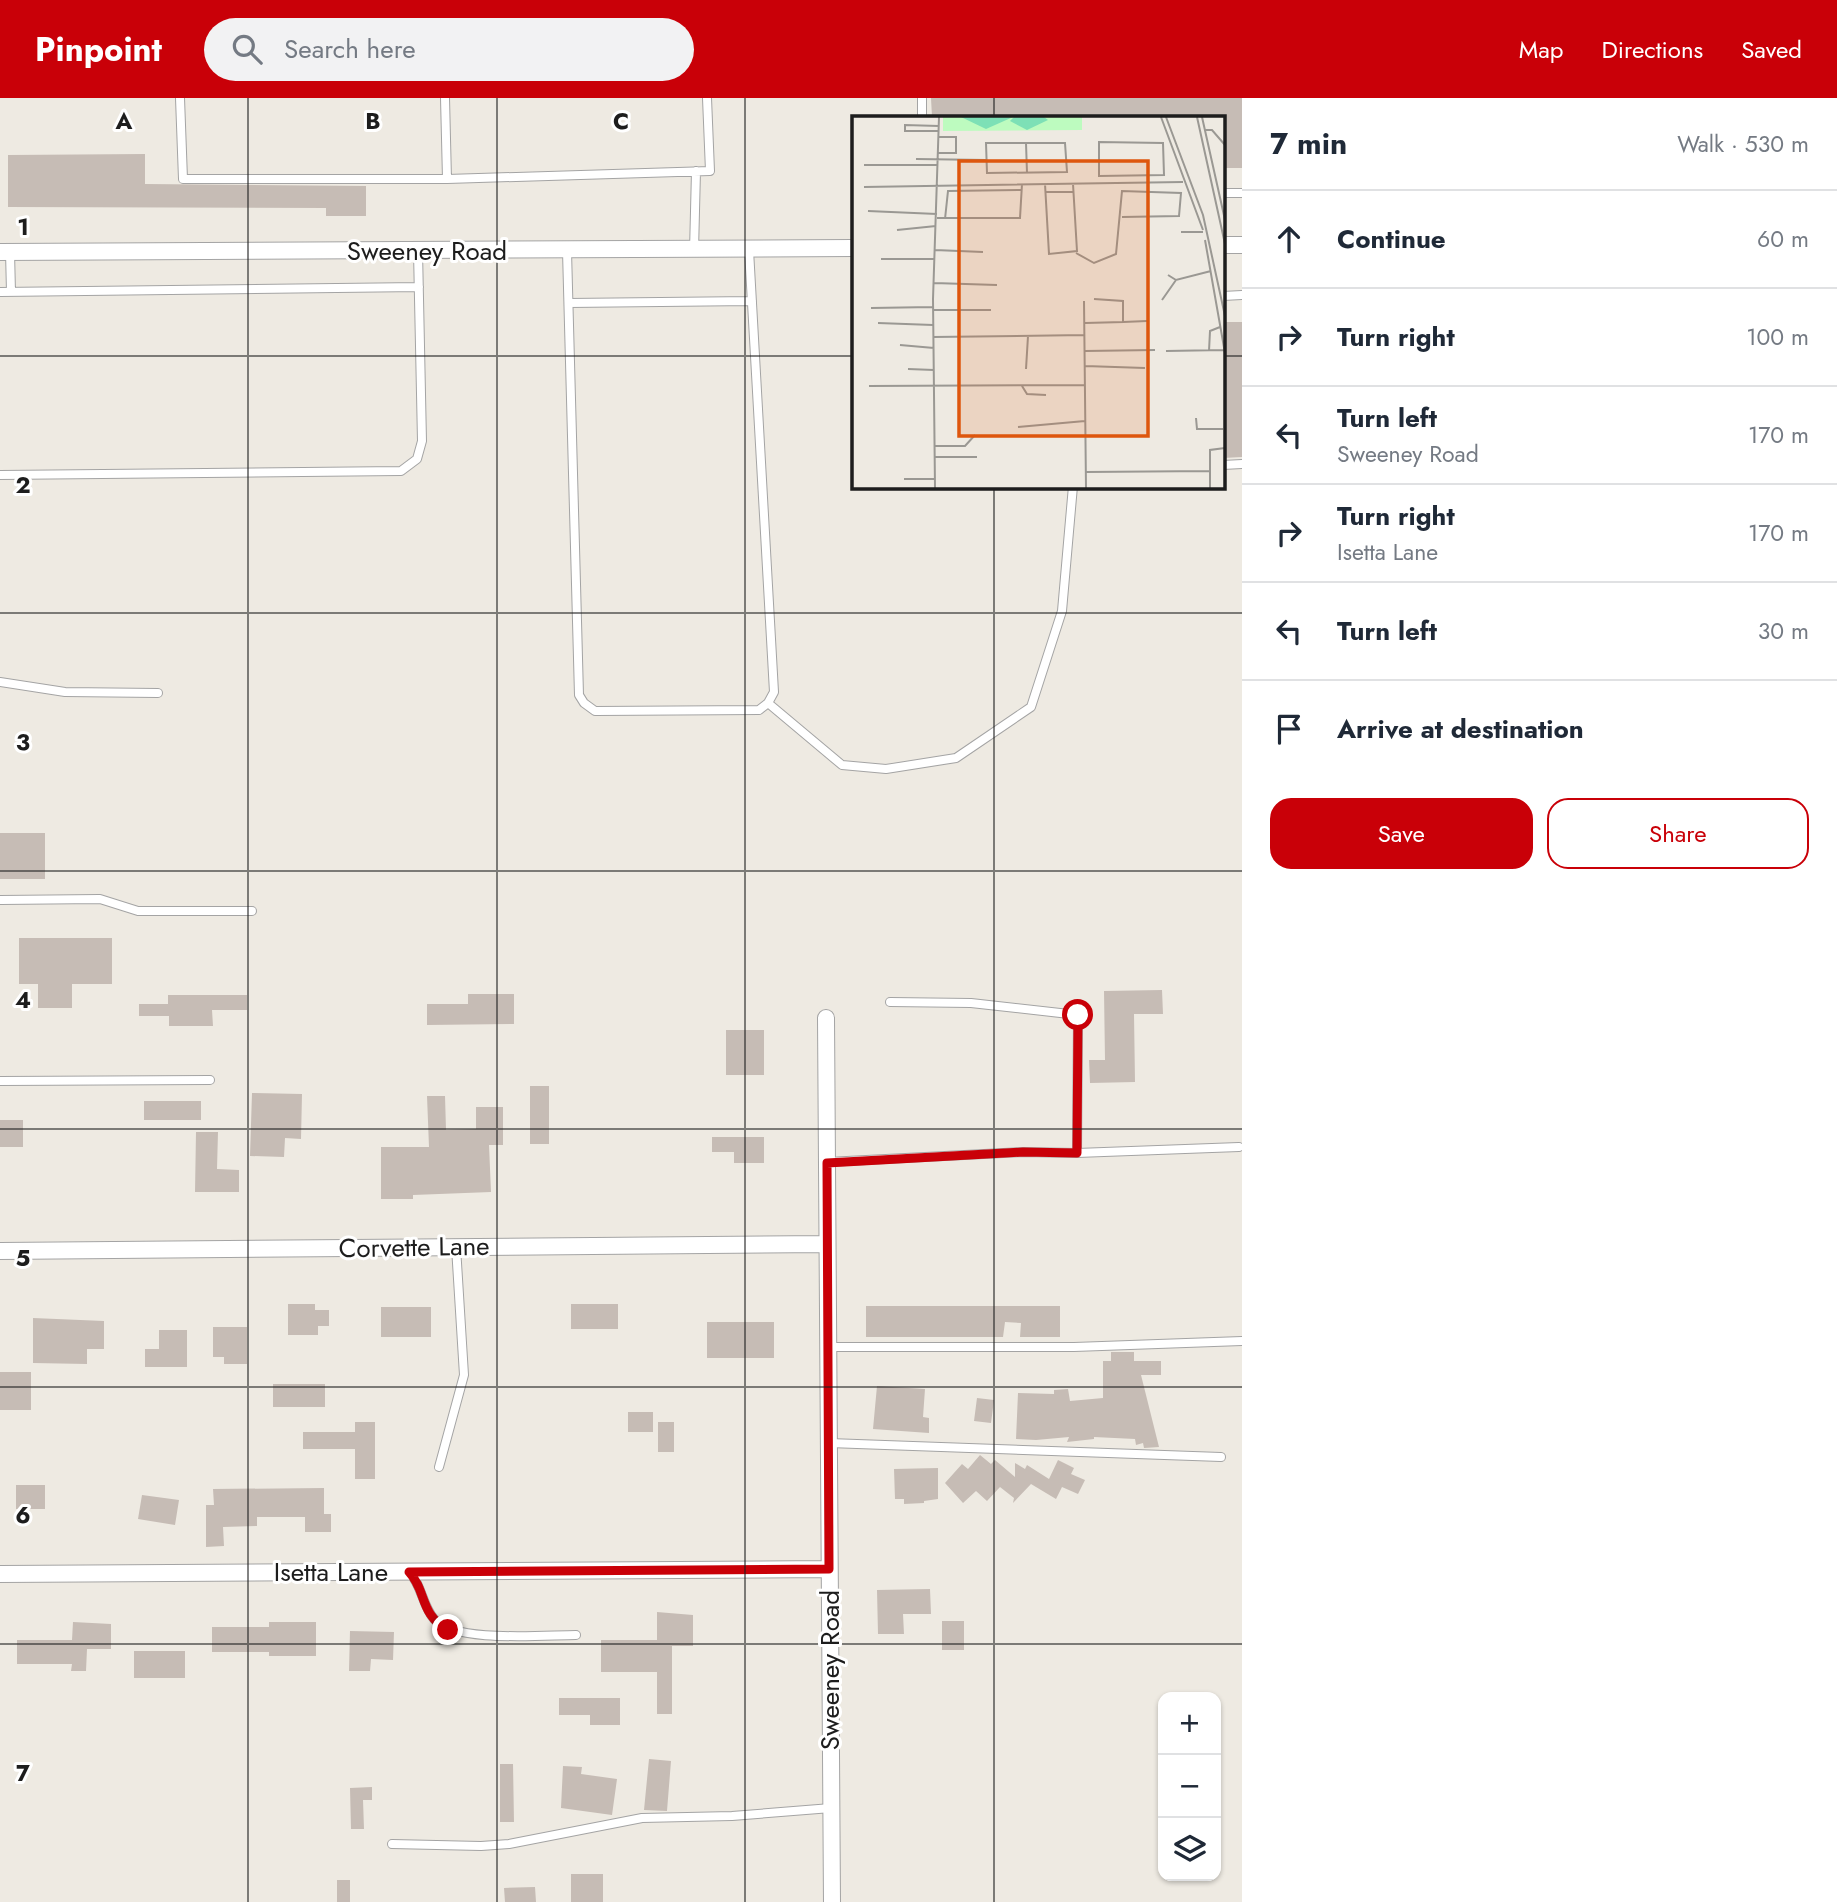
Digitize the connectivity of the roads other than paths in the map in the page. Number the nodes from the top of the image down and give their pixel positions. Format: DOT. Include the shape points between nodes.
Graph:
graph roads {
  1 [pos="180,98"];
  2 [pos="445,98"];
  3 [pos="707,98"];
  4 [pos="922,98"];
  5 [pos="922,116"];
  6 [pos="695,171"];
  7 [pos="447,179"];
  8 [pos="1224,193"];
  9 [pos="1242,193"];
  10 [pos="1224,245"];
  11 [pos="1242,245"];
  12 [pos="852,248"];
  13 [pos="749,250"];
  14 [pos="418,251"];
  15 [pos="567,251"];
  16 [pos="694,251"];
  17 [pos="5,252"];
  18 [pos="419,287"];
  19 [pos="0,292"];
  20 [pos="11,292"];
  21 [pos="1242,295"];
  22 [pos="1224,296"];
  23 [pos="752,301"];
  24 [pos="569,303"];
  25 [pos="1242,464"];
  26 [pos="1224,465"];
  27 [pos="0,475"];
  28 [pos="1073,488"];
  29 [pos="0,682"];
  30 [pos="158,694"];
  31 [pos="768,703"];
  32 [pos="0,900"];
  33 [pos="252,911"];
  34 [pos="890,1002"];
  35 [pos="826,1018"];
  36 [pos="210,1080"];
  37 [pos="0,1081"];
  38 [pos="1239,1147"];
  39 [pos="1077,1153"];
  40 [pos="827,1163"];
  41 [pos="827,1244"];
  42 [pos="456,1247"];
  43 [pos="0,1251"];
  44 [pos="1242,1341"];
  45 [pos="828,1347"];
  46 [pos="829,1443"];
  47 [pos="1221,1457"];
  48 [pos="439,1467"];
  49 [pos="829,1569"];
  50 [pos="409,1572"];
  51 [pos="0,1574"];
  52 [pos="576,1635"];
  53 [pos="831,1808"];
  54 [pos="392,1844"];
  55 [pos="832,1902"];
  1 -- 7 [label="lane" via="183,179"];
  2 -- 7 [label="lane"];
  3 -- 6 [label="lane" via="710,171"];
  4 -- 5 [label="lane"];
  6 -- 7 [label="lane"];
  6 -- 16 [label="lane"];
  8 -- 9 [label="lane"];
  10 -- 11 [label="street"];
  12 -- 13 [label="street, Sweeney Road"];
  13 -- 16 [label="street, Sweeney Road"];
  13 -- 23 [label="lane"];
  14 -- 15 [label="street, Sweeney Road"];
  14 -- 17 [label="street, Sweeney Road"];
  14 -- 18 [label="lane"];
  15 -- 16 [label="street, Sweeney Road"];
  15 -- 24 [label="lane"];
  17 -- 20 [label="lane"];
  18 -- 20 [label="lane"];
  18 -- 27 [label="lane" via="422,441 416,459 401,471"];
  19 -- 20 [label="lane"];
  21 -- 22 [label="lane"];
  23 -- 24 [label="lane"];
  23 -- 31 [label="lane" via="774,692"];
  24 -- 31 [label="lane" via="579,695 595,711 759,710"];
  25 -- 26 [label="lane"];
  28 -- 31 [label="lane" via="1062,611 1031,707 956,758 886,769 842,765"];
  29 -- 30 [label="lane" via="79,693"];
  32 -- 33 [label="lane" via="100,899 138,911"];
  34 -- 39 [label="lane" via="971,1003 1078,1015"];
  35 -- 40 [label="street, Sweeney Road"];
  36 -- 37 [label="lane"];
  38 -- 39 [label="lane"];
  39 -- 40 [label="lane"];
  40 -- 41 [label="street, Sweeney Road"];
  41 -- 42 [label="street, Corvette Lane"];
  41 -- 45 [label="street, Sweeney Road"];
  42 -- 43 [label="street, Corvette Lane"];
  42 -- 48 [label="lane" via="464,1375"];
  44 -- 45 [label="lane" via="1074,1347"];
  45 -- 46 [label="street, Sweeney Road"];
  46 -- 47 [label="lane"];
  46 -- 49 [label="street, Sweeney Road"];
  49 -- 50 [label="street, Isetta Lane"];
  49 -- 53 [label="street, Sweeney Road"];
  50 -- 51 [label="street, Isetta Lane"];
  50 -- 52 [label="lane" via="426,1609 448,1630"];
  53 -- 54 [label="lane" via="642,1818 509,1844"];
  53 -- 55 [label="street, Sweeney Road"];
}
